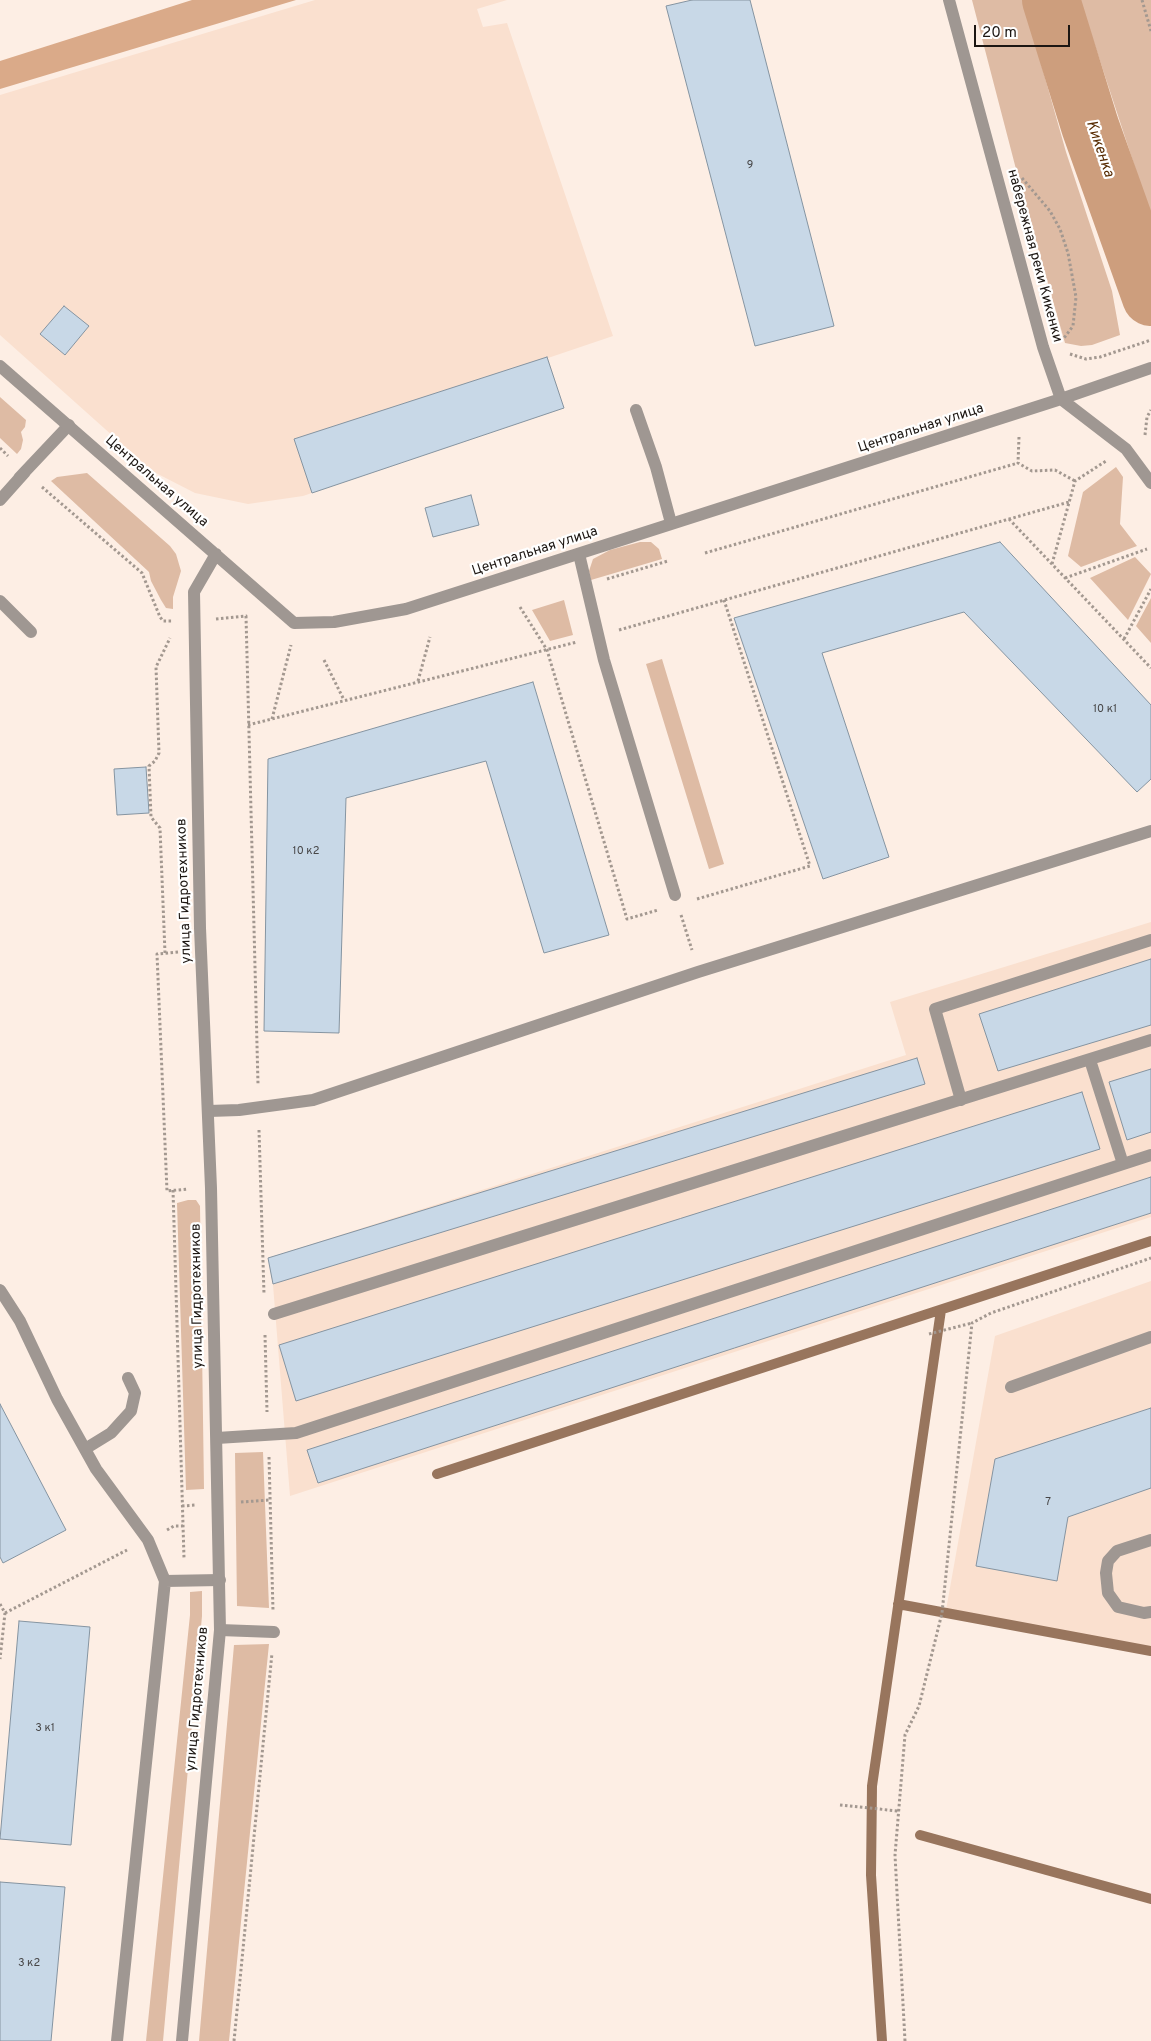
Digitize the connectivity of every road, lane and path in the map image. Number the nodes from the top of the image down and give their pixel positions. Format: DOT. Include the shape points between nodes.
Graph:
graph roads {
  1 [pos="950,0"];
  2 [pos="1142,0"];
  3 [pos="1151,31"];
  4 [pos="1017,172"];
  5 [pos="1063,339"];
  6 [pos="1151,340"];
  7 [pos="1064,348"];
  8 [pos="0,366"];
  9 [pos="1151,368"];
  10 [pos="1061,399"];
  11 [pos="636,410"];
  12 [pos="1151,410"];
  13 [pos="69,425"];
  14 [pos="1019,437"];
  15 [pos="1144,441"];
  16 [pos="1108,459"];
  17 [pos="1018,463"];
  18 [pos="1075,481"];
  19 [pos="1151,483"];
  20 [pos="47,492"];
  21 [pos="0,500"];
  22 [pos="1069,502"];
  23 [pos="1010,519"];
  24 [pos="671,523"];
  25 [pos="1147,549"];
  26 [pos="705,553"];
  27 [pos="216,554"];
  28 [pos="579,554"];
  29 [pos="668,561"];
  30 [pos="1052,565"];
  31 [pos="1065,578"];
  32 [pos="600,581"];
  33 [pos="1151,589"];
  34 [pos="724,600"];
  35 [pos="0,601"];
  36 [pos="520,607"];
  37 [pos="210,620"];
  38 [pos="163,621"];
  39 [pos="179,621"];
  40 [pos="175,629"];
  41 [pos="31,632"];
  42 [pos="171,636"];
  43 [pos="597,636"];
  44 [pos="430,637"];
  45 [pos="1124,639"];
  46 [pos="291,645"];
  47 [pos="547,650"];
  48 [pos="324,660"];
  49 [pos="1151,668"];
  50 [pos="418,681"];
  51 [pos="344,700"];
  52 [pos="272,719"];
  53 [pos="248,725"];
  54 [pos="1151,831"];
  55 [pos="676,900"];
  56 [pos="1151,940"];
  57 [pos="693,954"];
  58 [pos="1151,1040"];
  59 [pos="1090,1060"];
  60 [pos="258,1083"];
  61 [pos="961,1100"];
  62 [pos="209,1111"];
  63 [pos="259,1123"];
  64 [pos="1151,1155"];
  65 [pos="1123,1164"];
  66 [pos="1151,1258"];
  67 [pos="0,1290"];
  68 [pos="264,1299"];
  69 [pos="274,1314"];
  70 [pos="972,1323"];
  71 [pos="265,1328"];
  72 [pos="929,1334"];
  73 [pos="1151,1337"];
  74 [pos="128,1378"];
  75 [pos="1011,1387"];
  76 [pos="267,1416"];
  77 [pos="217,1438"];
  78 [pos="85,1449"];
  79 [pos="268,1453"];
  80 [pos="270,1500"];
  81 [pos="233,1502"];
  82 [pos="1151,1540"];
  83 [pos="132,1547"];
  84 [pos="184,1564"];
  85 [pos="220,1580"];
  86 [pos="166,1581"];
  87 [pos="0,1604"];
  88 [pos="1151,1612"];
  89 [pos="5,1613"];
  90 [pos="274,1614"];
  91 [pos="220,1630"];
  92 [pos="273,1638"];
  93 [pos="0,1659"];
  94 [pos="840,1805"];
  95 [pos="898,1811"];
  96 [pos="117,2041"];
  97 [pos="182,2041"];
  98 [pos="234,2041"];
  99 [pos="905,2041"];
  1 -- 10 [label="street, набережная реки Кикенки" via="1043,347"];
  2 -- 3 [label="path"];
  4 -- 5 [label="path" via="1050,211 1068,253 1075,286 1075,315 1073,326"];
  6 -- 7 [label="path" via="1086,359 1076,357"];
  8 -- 13 [label="street, Центральная улица"];
  9 -- 10 [label="street, Центральная улица"];
  10 -- 19 [label="street" via="1126,449"];
  10 -- 24 [label="street, Центральная улица"];
  11 -- 24 [label="street"];
  12 -- 15 [label="path" via="1145,424"];
  13 -- 21 [label="street"];
  13 -- 27 [label="street, Центральная улица"];
  14 -- 17 [label="path"];
  16 -- 18 [label="path"];
  17 -- 18 [label="path" via="1032,471 1055,470"];
  17 -- 26 [label="path"];
  18 -- 22 [label="path"];
  20 -- 38 [label="path" via="142,574"];
  22 -- 23 [label="path"];
  22 -- 30 [label="path"];
  23 -- 30 [label="path"];
  23 -- 34 [label="path"];
  24 -- 28 [label="street, Центральная улица"];
  25 -- 31 [label="path"];
  27 -- 28 [label="street, Центральная улица" via="294,623 334,622 406,609"];
  27 -- 62 [label="street, улица Гидротехников" via="194,592 200,928"];
  28 -- 43 [label="street"];
  29 -- 32 [label="path"];
  30 -- 31 [label="path"];
  31 -- 45 [label="path"];
  33 -- 45 [label="path"];
  34 -- 43 [label="path"];
  34 -- 55 [label="path" via="810,866"];
  35 -- 41 [label="street"];
  36 -- 47 [label="path"];
  37 -- 53 [label="path" via="246,616"];
  39 -- 40 [label="path"];
  42 -- 84 [label="path" via="156,667 159,753 149,766 151,817 160,828 165,953 157,954 167,1190 173,1190"];
  43 -- 47 [label="path"];
  43 -- 55 [label="street"];
  44 -- 50 [label="path"];
  45 -- 49 [label="path"];
  46 -- 52 [label="path"];
  47 -- 50 [label="path"];
  47 -- 55 [label="path" via="627,918"];
  48 -- 51 [label="path"];
  50 -- 51 [label="path"];
  51 -- 52 [label="path"];
  52 -- 53 [label="path"];
  53 -- 60 [label="path"];
  54 -- 62 [label="street" via="698,972 313,1100"];
  55 -- 57 [label="path"];
  56 -- 61 [label="street" via="935,1009"];
  58 -- 59 [label="street"];
  59 -- 61 [label="street"];
  59 -- 65 [label="street"];
  61 -- 69 [label="street"];
  62 -- 77 [label="street, улица Гидротехников"];
  63 -- 68 [label="path"];
  64 -- 65 [label="street"];
  65 -- 77 [label="street" via="296,1433"];
  66 -- 70 [label="path" via="990,1313"];
  67 -- 78 [label="street" via="20,1321"];
  70 -- 72 [label="path"];
  70 -- 95 [label="path" via="942,1613 919,1706 905,1735"];
  71 -- 76 [label="path"];
  73 -- 75 [label="street"];
  74 -- 78 [label="street" via="135,1392 131,1411 111,1433"];
  77 -- 85 [label="street, улица Гидротехников"];
  78 -- 86 [label="street" via="148,1540"];
  79 -- 80 [label="path"];
  80 -- 81 [label="path"];
  80 -- 90 [label="path"];
  82 -- 88 [label="street" via="1117,1551 1108,1561 1106,1573 1108,1593 1118,1607"];
  83 -- 89 [label="path"];
  85 -- 86 [label="street"];
  85 -- 91 [label="street, улица Гидротехников"];
  86 -- 96 [label="street"];
  87 -- 89 [label="path"];
  89 -- 93 [label="path"];
  91 -- 92 [label="street"];
  91 -- 97 [label="street, улица Гидротехников"];
  92 -- 98 [label="path"];
  94 -- 95 [label="path"];
  95 -- 99 [label="path" via="894,1855"];
}
